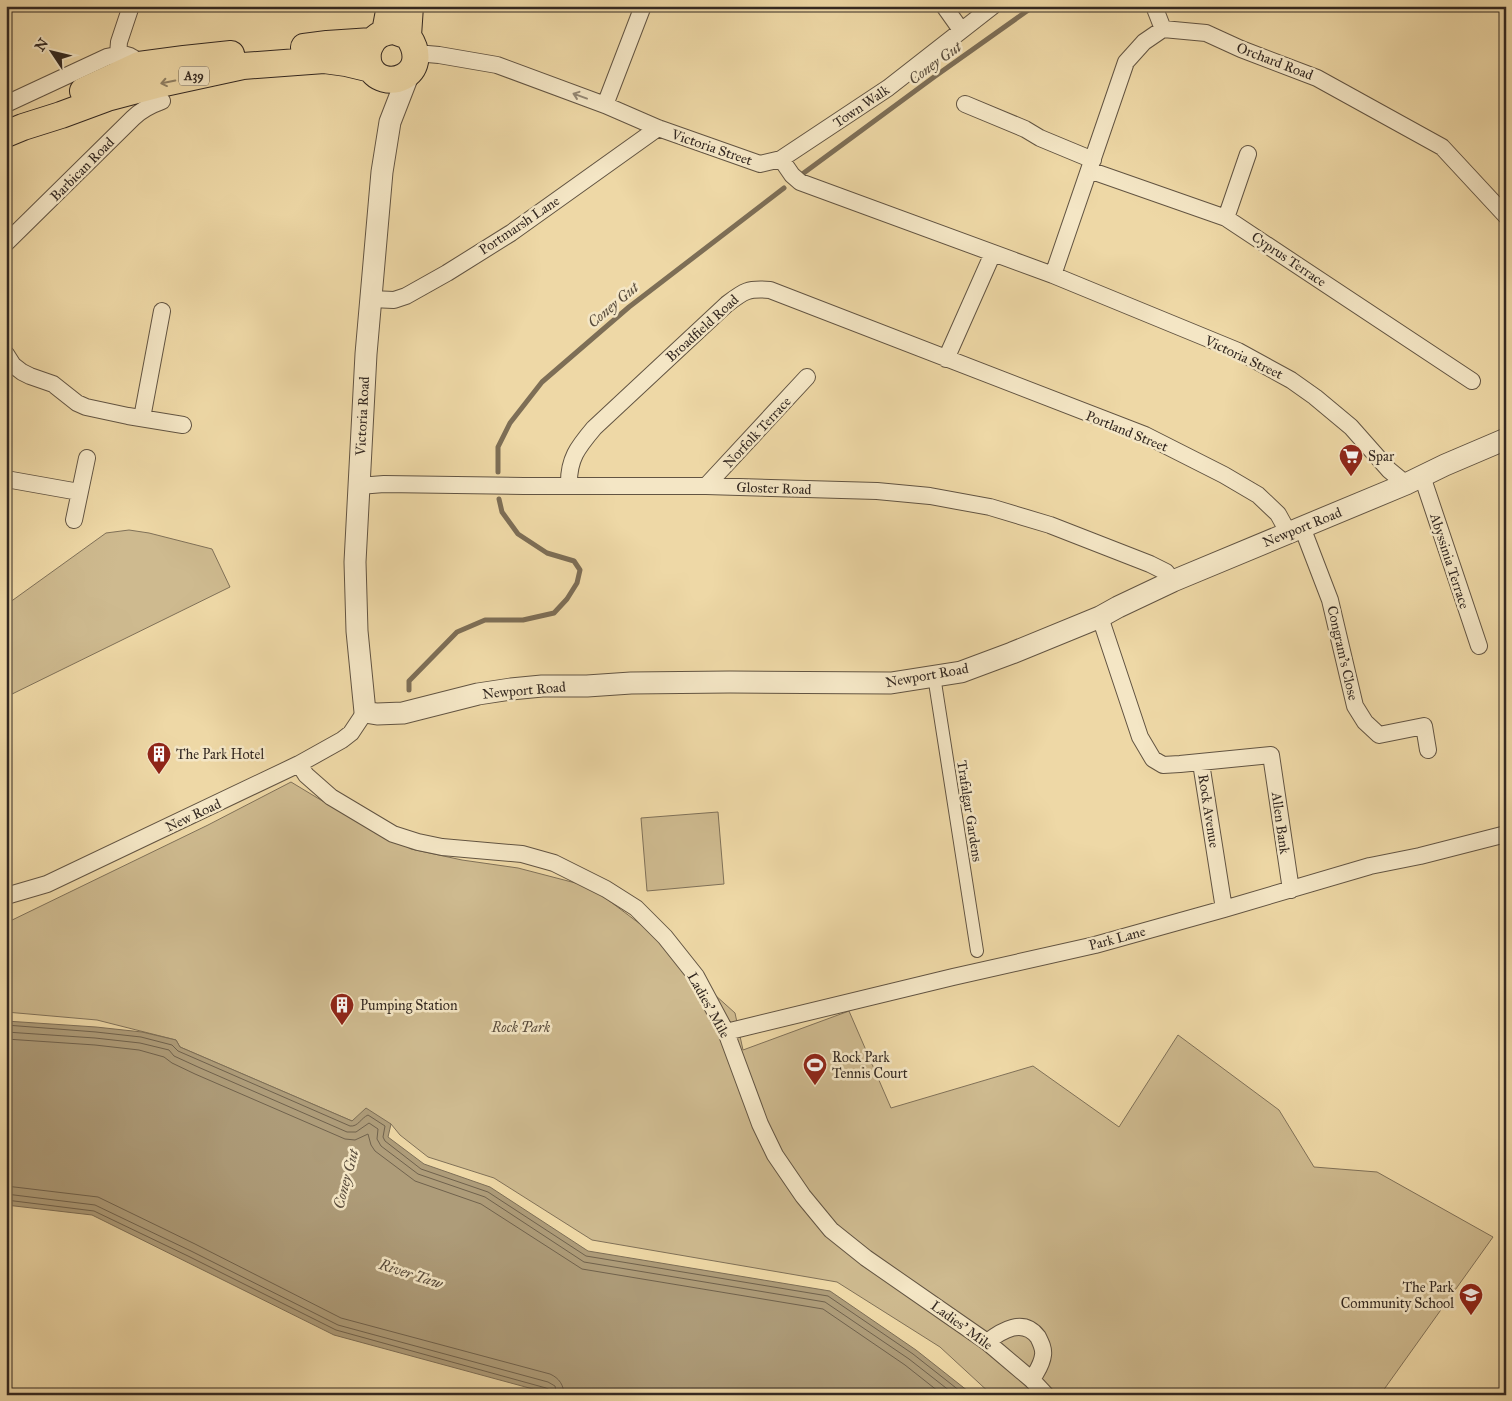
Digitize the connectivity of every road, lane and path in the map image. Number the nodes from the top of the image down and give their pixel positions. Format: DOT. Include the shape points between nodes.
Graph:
graph roads {
  1 [pos="132,6"];
  2 [pos="390,6"];
  3 [pos="410,6"];
  4 [pos="643,6"];
  5 [pos="944,6"];
  6 [pos="993,6"];
  7 [pos="1154,6"];
  8 [pos="1164,29"];
  9 [pos="962,30"];
  10 [pos="398,47"];
  11 [pos="129,60"];
  12 [pos="377,74"];
  13 [pos="162,101"];
  14 [pos="6,104"];
  15 [pos="965,104"];
  16 [pos="605,105"];
  17 [pos="390,122"];
  18 [pos="658,128"];
  19 [pos="14,130"];
  20 [pos="1248,154"];
  21 [pos="781,159"];
  22 [pos="1091,165"];
  23 [pos="1506,216"];
  24 [pos="1226,218"];
  25 [pos="6,243"];
  26 [pos="992,252"];
  27 [pos="1053,275"];
  28 [pos="371,298"];
  29 [pos="162,311"];
  30 [pos="6,354"];
  31 [pos="946,359"];
  32 [pos="807,377"];
  33 [pos="1472,381"];
  34 [pos="142,418"];
  35 [pos="183,425"];
  36 [pos="1506,439"];
  37 [pos="86,458"];
  38 [pos="6,479"];
  39 [pos="1414,480"];
  40 [pos="359,486"];
  41 [pos="569,486"];
  42 [pos="706,486"];
  43 [pos="79,492"];
  44 [pos="74,520"];
  45 [pos="1295,530"];
  46 [pos="1173,581"];
  47 [pos="1100,617"];
  48 [pos="1479,646"];
  49 [pos="934,676"];
  50 [pos="365,712"];
  51 [pos="1428,750"];
  52 [pos="1201,763"];
  53 [pos="299,764"];
  54 [pos="1506,834"];
  55 [pos="1290,890"];
  56 [pos="6,896"];
  57 [pos="1224,910"];
  58 [pos="976,951"];
  59 [pos="726,1032"];
  60 [pos="987,1342"];
  61 [pos="1032,1380"];
  62 [pos="1046,1395"];
  1 -- 11 [label="street" via="119,42"];
  2 -- 10 [label="main road"];
  3 -- 10 [label="main road"];
  4 -- 16 [label="street"];
  5 -- 9 [label="street"];
  6 -- 9 [label="street, Town Walk"];
  7 -- 8 [label="street"];
  8 -- 22 [label="street" via="1144,42 1126,62"];
  8 -- 23 [label="street, Orchard Road" via="1206,33 1317,78 1442,146"];
  9 -- 21 [label="street, Town Walk" via="888,88"];
  10 -- 11 [label="main road, A39" via="327,44"];
  10 -- 12 [label="main road, A39" via="397,80"];
  10 -- 12 [label="main road" via="367,52 368,62"];
  16 -- 10 [label="street, Victoria Street, one-way" via="497,65"];
  10 -- 17 [label="street, Victoria Road"];
  11 -- 14 [label="street" via="99,60"];
  11 -- 19 [label="main road, A39"];
  12 -- 17 [label="street, Victoria Road"];
  12 -- 19 [label="main road, A39, one-way" via="324,60 243,66 107,98"];
  13 -- 25 [label="street, Barbican Road" via="133,118"];
  15 -- 22 [label="street, Cyprus Terrace" via="1025,129"];
  16 -- 18 [label="street, Victoria Street"];
  17 -- 28 [label="street, Victoria Road" via="382,172"];
  18 -- 21 [label="street, Victoria Street" via="760,164"];
  18 -- 28 [label="street, Portmarsh Lane" via="511,233 447,273 394,300"];
  20 -- 24 [label="street"];
  21 -- 26 [label="street, Victoria Street" via="800,182"];
  22 -- 24 [label="street, Cyprus Terrace"];
  22 -- 27 [label="street"];
  24 -- 33 [label="street, Cyprus Terrace"];
  26 -- 27 [label="street, Victoria Street"];
  26 -- 31 [label="street"];
  27 -- 39 [label="street, Victoria Street" via="1238,351 1292,380 1351,428 1389,470"];
  28 -- 40 [label="street, Victoria Road"];
  29 -- 34 [label="street"];
  30 -- 34 [label="street" via="22,372 53,384 77,403 96,410"];
  31 -- 41 [label="street, Broadfield Road" via="770,290 750,289 727,304 594,428 571,460"];
  31 -- 45 [label="street, Portland Street" via="1145,436 1258,495"];
  32 -- 42 [label="street, Norfolk Terrace"];
  34 -- 35 [label="street"];
  36 -- 39 [label="street, Newport Road"];
  37 -- 43 [label="street"];
  38 -- 43 [label="street"];
  39 -- 45 [label="street, Newport Road"];
  39 -- 48 [label="street, Abyssinia Terrace"];
  40 -- 41 [label="street, Gloster Road"];
  40 -- 50 [label="street, Victoria Road" via="355,571"];
  41 -- 42 [label="street, Gloster Road"];
  42 -- 46 [label="street, Gloster Road" via="877,491 972,503 1050,525 1166,572"];
  43 -- 44 [label="street"];
  45 -- 46 [label="street, Newport Road"];
  45 -- 51 [label="street, Congram's Close" via="1330,600 1355,706 1379,735 1424,726"];
  46 -- 47 [label="street, Newport Road"];
  47 -- 49 [label="street, Newport Road" via="961,672"];
  47 -- 52 [label="street, Rock Avenue" via="1140,736 1153,759 1163,765"];
  49 -- 50 [label="street, Newport Road" via="891,683 542,686 478,694 403,713"];
  49 -- 58 [label="street, Trafalgar Gardens"];
  50 -- 53 [label="street, New Road" via="351,733"];
  52 -- 55 [label="street, Allen Bank" via="1271,755"];
  52 -- 57 [label="street, Rock Avenue"];
  53 -- 56 [label="street, New Road" via="47,884"];
  53 -- 59 [label="street, Ladies' Mile" via="306,775 331,797 392,834 442,847 522,854 554,862 606,889 636,908 665,936 696,976"];
  54 -- 55 [label="street, Park Lane" via="1370,866"];
  55 -- 57 [label="street, Park Lane"];
  57 -- 59 [label="street, Park Lane"];
  59 -- 60 [label="street, Ladies' Mile" via="760,1124 775,1155 808,1203 831,1230 866,1258"];
  60 -- 61 [label="street, Ladies' Mile"];
  60 -- 61 [label="street" via="1012,1327 1032,1331 1044,1354"];
  61 -- 62 [label="street, Ladies' Mile"];
}
